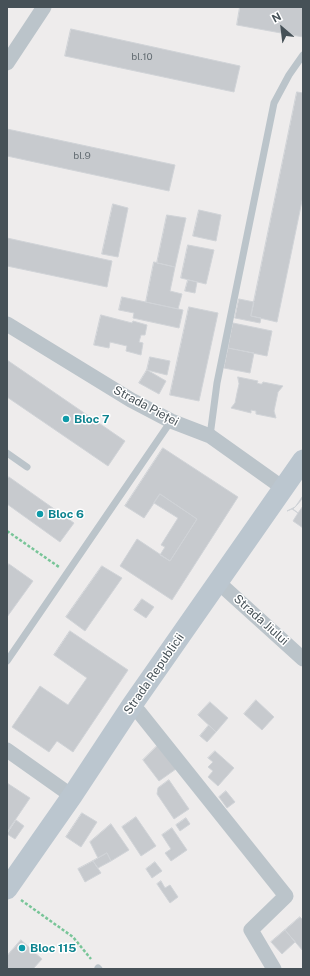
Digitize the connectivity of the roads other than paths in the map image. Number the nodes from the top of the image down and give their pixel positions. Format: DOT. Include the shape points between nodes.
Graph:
graph roads {
  1 [pos="44,7"];
  2 [pos="303,55"];
  3 [pos="7,63"];
  4 [pos="7,324"];
  5 [pos="171,421"];
  6 [pos="210,436"];
  7 [pos="7,453"];
  8 [pos="303,460"];
  9 [pos="27,467"];
  10 [pos="283,488"];
  11 [pos="218,583"];
  12 [pos="303,659"];
  13 [pos="7,661"];
  14 [pos="132,705"];
  15 [pos="7,750"];
  16 [pos="72,796"];
  17 [pos="13,894"];
  18 [pos="274,969"];
  1 -- 3 [label="street"];
  2 -- 6 [label="lane" via="274,103 217,383"];
  4 -- 5 [label="street, Strada Pieței" via="131,400"];
  5 -- 6 [label="street, Strada Pieței"];
  5 -- 13 [label="lane"];
  6 -- 10 [label="street, Strada Pieței"];
  7 -- 9 [label="lane"];
  8 -- 10 [label="main road, Strada Republicii"];
  10 -- 11 [label="main road, Strada Republicii"];
  11 -- 12 [label="street, Strada Jiului"];
  11 -- 14 [label="main road, Strada Republicii"];
  14 -- 16 [label="main road, Strada Republicii"];
  14 -- 18 [label="street" via="286,896 251,930"];
  15 -- 16 [label="street"];
  16 -- 17 [label="main road, Strada Republicii"];
}
